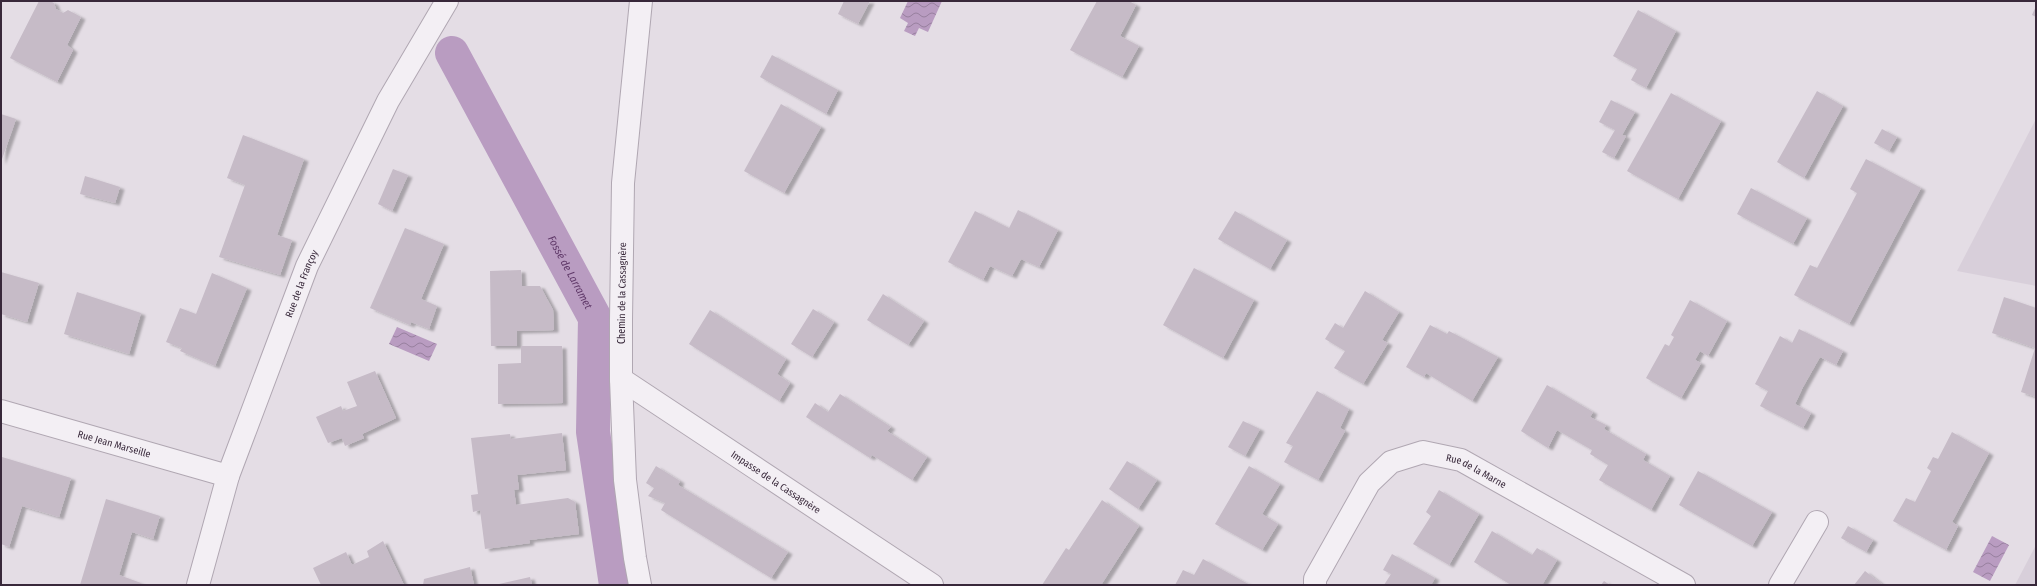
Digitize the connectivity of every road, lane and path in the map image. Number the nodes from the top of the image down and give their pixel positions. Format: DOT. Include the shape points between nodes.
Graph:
graph roads {
  1 [pos="448,1"];
  2 [pos="641,1"];
  3 [pos="621,379"];
  4 [pos="1,411"];
  5 [pos="228,476"];
  6 [pos="1817,522"];
  7 [pos="198,585"];
  8 [pos="640,585"];
  9 [pos="932,585"];
  10 [pos="1315,585"];
  11 [pos="1684,585"];
  12 [pos="1780,585"];
  1 -- 5 [label="street, Rue de la Françoy" via="388,101 307,266"];
  2 -- 3 [label="street, Chemin de la Cassagnère" via="623,183"];
  3 -- 8 [label="street, Chemin de la Cassagnère" via="625,480"];
  3 -- 9 [label="street, Impasse de la Cassagnère"];
  4 -- 5 [label="street, Rue Jean Marseille"];
  5 -- 7 [label="street, Rue de la Françoy"];
  6 -- 12 [label="street"];
  10 -- 11 [label="street, Rue de la Marne" via="1315,579 1369,483 1391,462 1423,452 1461,460"];
}
